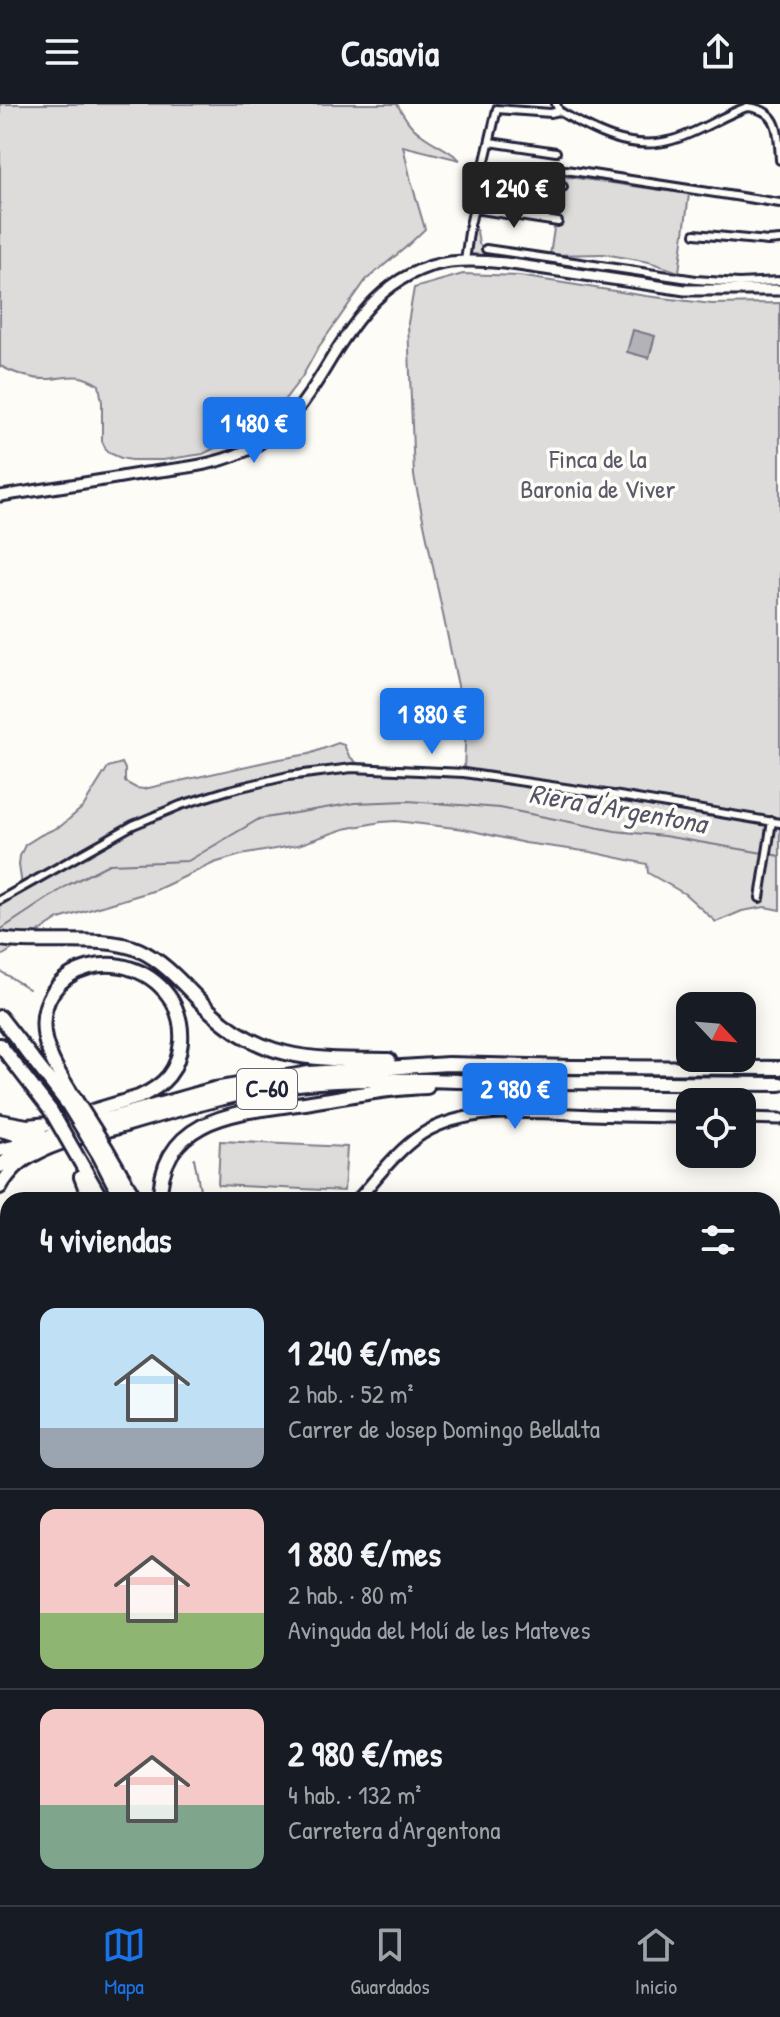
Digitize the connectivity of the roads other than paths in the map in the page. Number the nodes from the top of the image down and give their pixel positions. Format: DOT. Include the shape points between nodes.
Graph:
graph roads {
  1 [pos="490,104"];
  2 [pos="558,108"];
  3 [pos="497,109"];
  4 [pos="490,142"];
  5 [pos="556,152"];
  6 [pos="780,160"];
  7 [pos="566,170"];
  8 [pos="482,175"];
  9 [pos="563,187"];
  10 [pos="780,203"];
  11 [pos="474,209"];
  12 [pos="558,222"];
  13 [pos="695,234"];
  14 [pos="780,240"];
  15 [pos="486,249"];
  16 [pos="465,261"];
  17 [pos="780,281"];
  18 [pos="780,290"];
  19 [pos="0,496"];
  20 [pos="772,821"];
  21 [pos="780,823"];
  22 [pos="760,898"];
  23 [pos="0,900"];
  24 [pos="0,939"];
  25 [pos="0,1017"];
  26 [pos="0,1045"];
  27 [pos="448,1064"];
  28 [pos="780,1068"];
  29 [pos="458,1081"];
  30 [pos="780,1084"];
  31 [pos="71,1101"];
  32 [pos="676,1117"];
  33 [pos="756,1118"];
  34 [pos="780,1119"];
  35 [pos="0,1121"];
  36 [pos="0,1130"];
  37 [pos="77,1133"];
  38 [pos="0,1150"];
  39 [pos="74,1151"];
  40 [pos="102,1152"];
  41 [pos="0,1166"];
  42 [pos="0,1187"];
  43 [pos="87,1192"];
  44 [pos="97,1192"];
  45 [pos="119,1192"];
  46 [pos="130,1192"];
  47 [pos="160,1192"];
  48 [pos="364,1192"];
  1 -- 3 [label="street"];
  2 -- 3 [label="street" via="551,113"];
  2 -- 6 [label="street" via="606,136 654,143 747,107 759,108 777,125"];
  3 -- 4 [label="street"];
  4 -- 5 [label="street"];
  4 -- 8 [label="street"];
  7 -- 10 [label="street"];
  8 -- 9 [label="street"];
  8 -- 11 [label="street"];
  11 -- 12 [label="street"];
  11 -- 16 [label="street"];
  13 -- 14 [label="street"];
  15 -- 17 [label="street" via="696,280"];
  16 -- 18 [label="street" via="685,290"];
  16 -- 19 [label="street" via="422,269 376,298 354,322 291,419 255,446 203,464"];
  20 -- 21 [label="street"];
  20 -- 22 [label="street"];
  20 -- 23 [label="street" via="464,773 352,768 288,776 181,805 133,825"];
  24 -- 27 [label="highway" via="137,949 175,976 231,1029 285,1054"];
  25 -- 31 [label="highway"];
  26 -- 39 [label="highway, bridge" via="51,1111"];
  27 -- 28 [label="highway, C-60"];
  27 -- 37 [label="highway, C-60" via="293,1075 214,1089"];
  29 -- 30 [label="highway, C-60"];
  29 -- 37 [label="highway, C-60" via="364,1080 261,1090"];
  29 -- 47 [label="highway" via="253,1110 210,1121 178,1145"];
  31 -- 35 [label="highway" via="45,1037 49,1001 69,976 98,964 145,974 167,993 182,1031 178,1060 163,1082 139,1097 49,1124"];
  31 -- 40 [label="highway, bridge"];
  32 -- 48 [label="street" via="466,1117 424,1133"];
  33 -- 34 [label="street"];
  36 -- 37 [label="highway" via="19,1135"];
  37 -- 38 [label="highway"];
  37 -- 41 [label="highway, C-60" via="14,1155"];
  37 -- 42 [label="highway" via="22,1161"];
  39 -- 43 [label="highway"];
  39 -- 44 [label="highway"];
  40 -- 45 [label="highway"];
  40 -- 46 [label="highway"];
}
